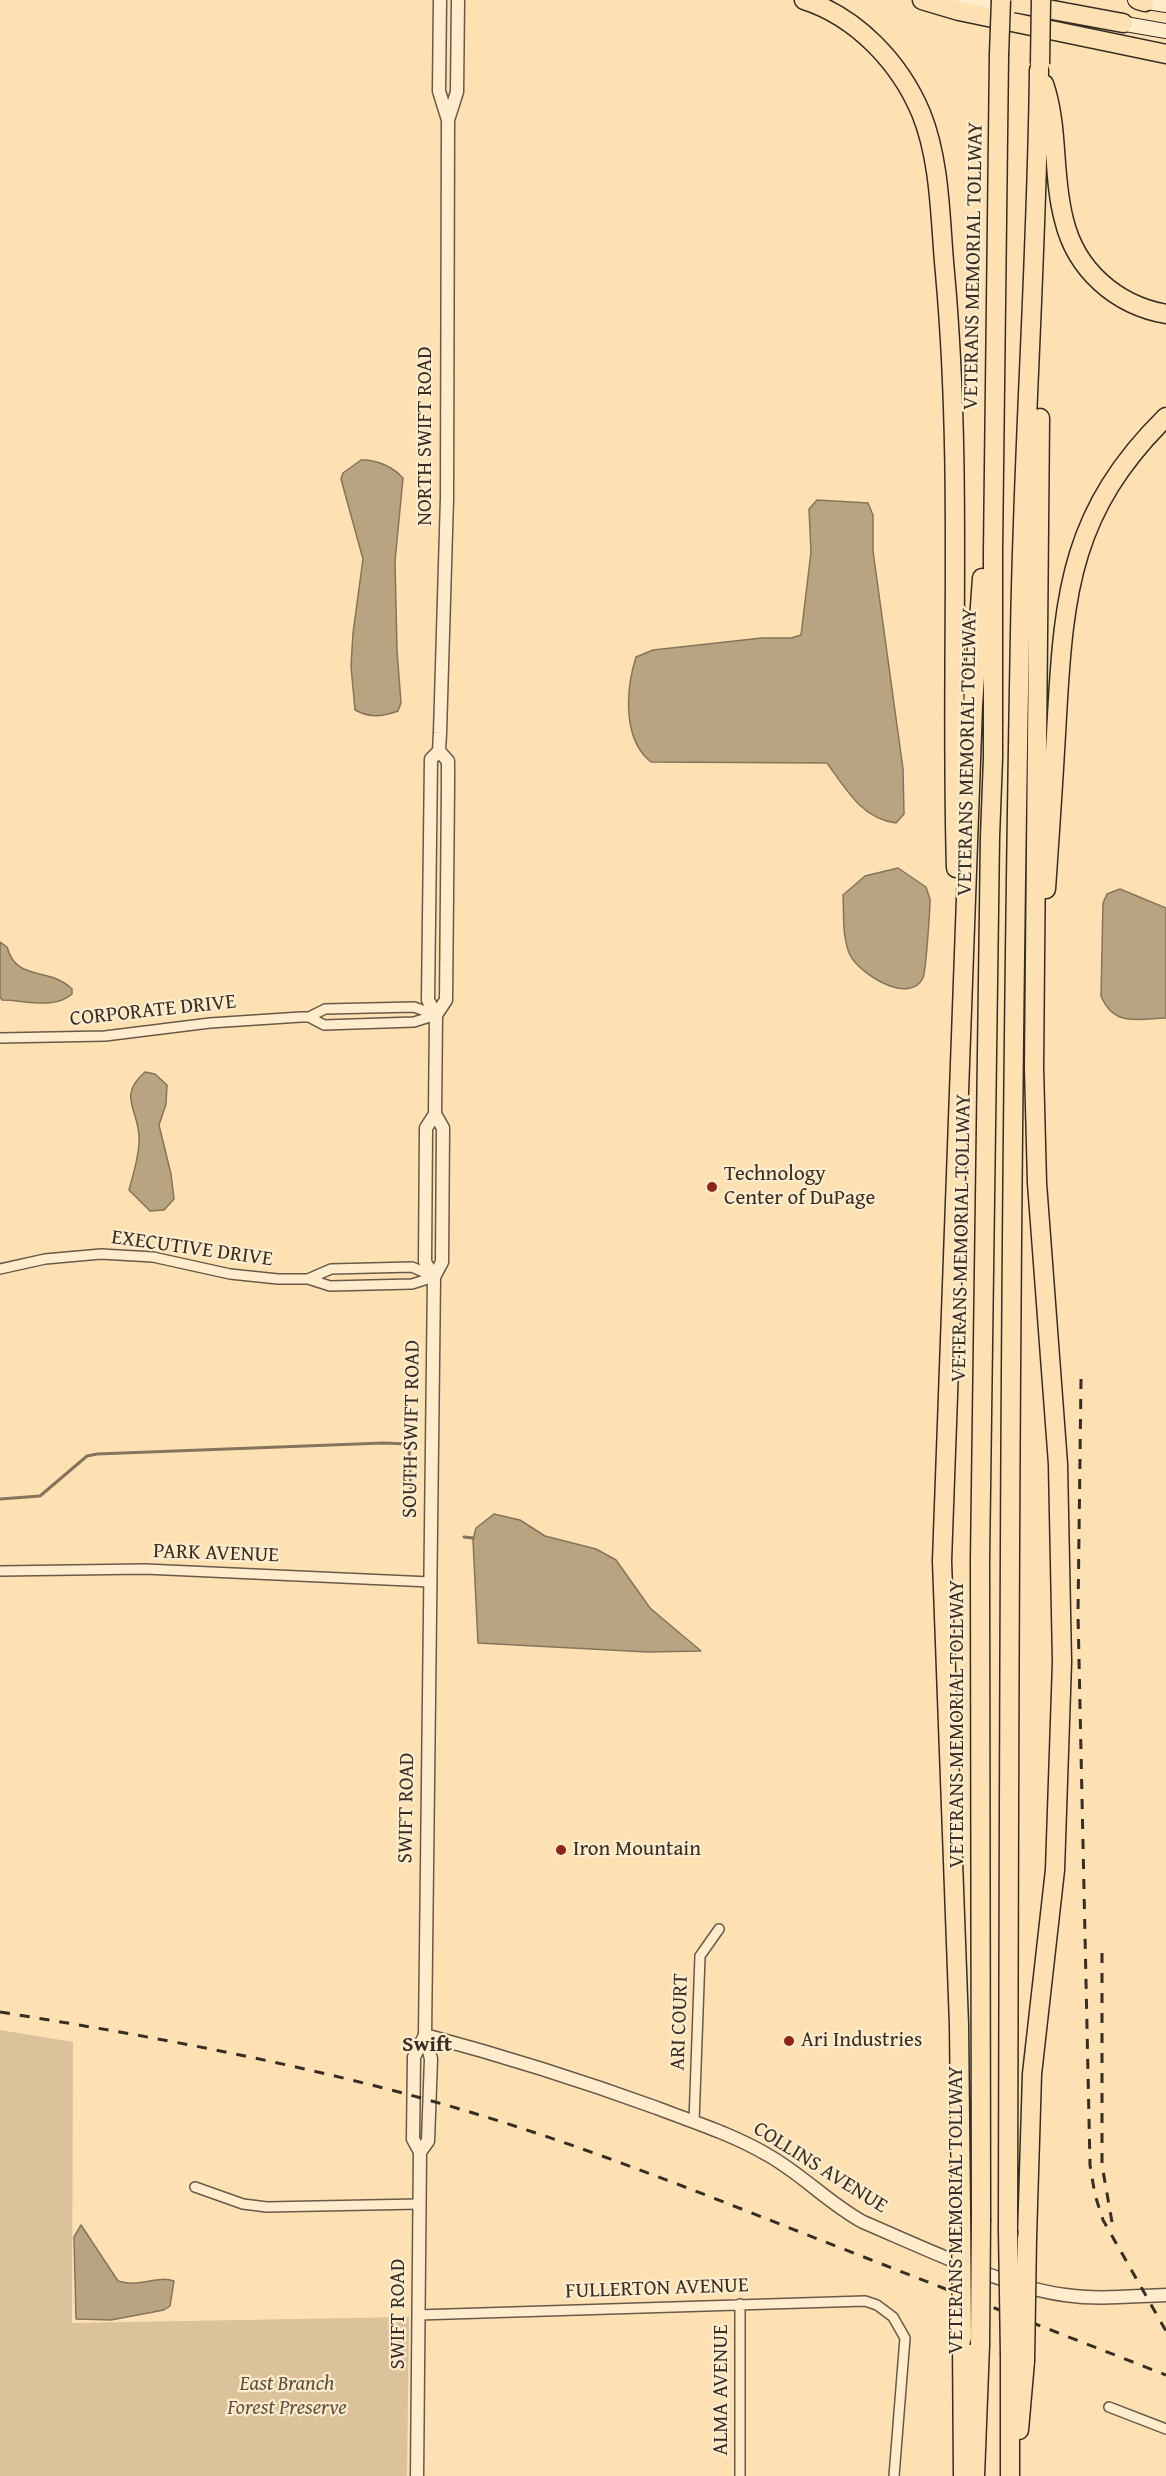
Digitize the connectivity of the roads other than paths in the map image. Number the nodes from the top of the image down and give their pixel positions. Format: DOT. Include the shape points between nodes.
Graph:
graph roads {
  1 [pos="440,0"];
  2 [pos="458,0"];
  3 [pos="804,0"];
  4 [pos="922,0"];
  5 [pos="951,0"];
  6 [pos="991,0"];
  7 [pos="999,0"];
  8 [pos="1041,0"];
  9 [pos="1139,1"];
  10 [pos="1166,5"];
  11 [pos="1123,23"];
  12 [pos="1000,26"];
  13 [pos="1166,31"];
  14 [pos="1166,54"];
  15 [pos="1040,67"];
  16 [pos="448,120"];
  17 [pos="1038,165"];
  18 [pos="1166,314"];
  19 [pos="995,376"];
  20 [pos="1166,417"];
  21 [pos="439,751"];
  22 [pos="436,1015"];
  23 [pos="309,1017"];
  24 [pos="961,1020"];
  25 [pos="0,1038"];
  26 [pos="1034,1067"];
  27 [pos="435,1114"];
  28 [pos="0,1269"];
  29 [pos="434,1277"];
  30 [pos="308,1279"];
  31 [pos="0,1571"];
  32 [pos="430,1582"];
  33 [pos="719,1929"];
  34 [pos="425,2036"];
  35 [pos="694,2122"];
  36 [pos="195,2187"];
  37 [pos="419,2205"];
  38 [pos="1166,2295"];
  39 [pos="740,2304"];
  40 [pos="418,2315"];
  41 [pos="1017,2358"];
  42 [pos="1109,2407"];
  43 [pos="1166,2429"];
  44 [pos="417,2476"];
  45 [pos="740,2476"];
  46 [pos="894,2476"];
  47 [pos="963,2476"];
  48 [pos="975,2476"];
  49 [pos="1012,2476"];
  1 -- 16 [label="street, NORTH SWIFT ROAD" via="439,91"];
  2 -- 16 [label="street, NORTH SWIFT ROAD" via="457,92"];
  3 -- 24 [label="highway" via="849,23 902,76 922,115 938,194 956,434 955,832"];
  4 -- 14 [label="highway"];
  5 -- 11 [label="main road"];
  6 -- 12 [label="highway"];
  7 -- 11 [label="highway"];
  7 -- 12 [label="highway, VETERANS MEMORIAL TOLLWAY, bridge"];
  8 -- 15 [label="highway, bridge"];
  9 -- 10 [label="main road"];
  11 -- 13 [label="main road"];
  12 -- 19 [label="highway, VETERANS MEMORIAL TOLLWAY, bridge"];
  15 -- 17 [label="highway"];
  15 -- 18 [label="highway" via="1053,110 1063,218 1071,243 1084,265 1112,292 1136,306"];
  16 -- 21 [label="street, NORTH SWIFT ROAD" via="447,498"];
  17 -- 26 [label="highway" via="1040,494"];
  17 -- 41 [label="highway, bridge" via="1020,626 1014,1019 1008,2230"];
  19 -- 24 [label="highway" via="974,705"];
  19 -- 48 [label="highway, VETERANS MEMORIAL TOLLWAY, bridge" via="980,1560 980,2345"];
  20 -- 26 [label="highway" via="1125,461 1106,492 1081,545 1068,591"];
  21 -- 22 [label="street, NORTH SWIFT ROAD" via="431,759 428,1000"];
  21 -- 22 [label="street, NORTH SWIFT ROAD" via="448,761 446,1000"];
  22 -- 23 [label="street, CORPORATE DRIVE" via="414,1022 324,1025"];
  22 -- 23 [label="street, CORPORATE DRIVE" via="403,1007 325,1009"];
  22 -- 27 [label="street, SOUTH SWIFT ROAD"];
  23 -- 25 [label="street, CORPORATE DRIVE" via="210,1023 105,1036"];
  24 -- 47 [label="highway, bridge" via="942,1561 960,2025"];
  26 -- 41 [label="highway, bridge" via="1037,1183 1058,1464 1062,1662 1055,1870 1032,2074 1027,2238"];
  27 -- 29 [label="street, SOUTH SWIFT ROAD" via="443,1128 443,1239 442,1262"];
  27 -- 29 [label="street, SOUTH SWIFT ROAD" via="426,1128 425,1262"];
  28 -- 30 [label="street, EXECUTIVE DRIVE" via="64,1256 120,1254 260,1278"];
  29 -- 30 [label="street, EXECUTIVE DRIVE" via="412,1284 330,1286"];
  29 -- 30 [label="street, EXECUTIVE DRIVE" via="412,1267 342,1268"];
  29 -- 32 [label="street, SOUTH SWIFT ROAD"];
  31 -- 32 [label="street, PARK AVENUE" via="145,1569"];
  32 -- 34 [label="street, SWIFT ROAD"];
  33 -- 35 [label="street, ARI COURT" via="700,1956"];
  34 -- 35 [label="street, COLLINS AVENUE" via="529,2064"];
  34 -- 37 [label="street, SWIFT ROAD" via="414,2057 413,2139 420,2152"];
  35 -- 38 [label="street, COLLINS AVENUE" via="766,2153 863,2222 993,2275 1043,2291 1092,2297"];
  36 -- 37 [label="street" via="243,2204 267,2207"];
  37 -- 40 [label="street, SWIFT ROAD"];
  39 -- 40 [label="street, FULLERTON AVENUE"];
  39 -- 45 [label="street, ALMA AVENUE"];
  39 -- 46 [label="street, FULLERTON AVENUE" via="856,2300 877,2305 893,2317 905,2338"];
  40 -- 44 [label="street, SWIFT ROAD"];
  41 -- 49 [label="highway"];
  42 -- 43 [label="street"];
}
